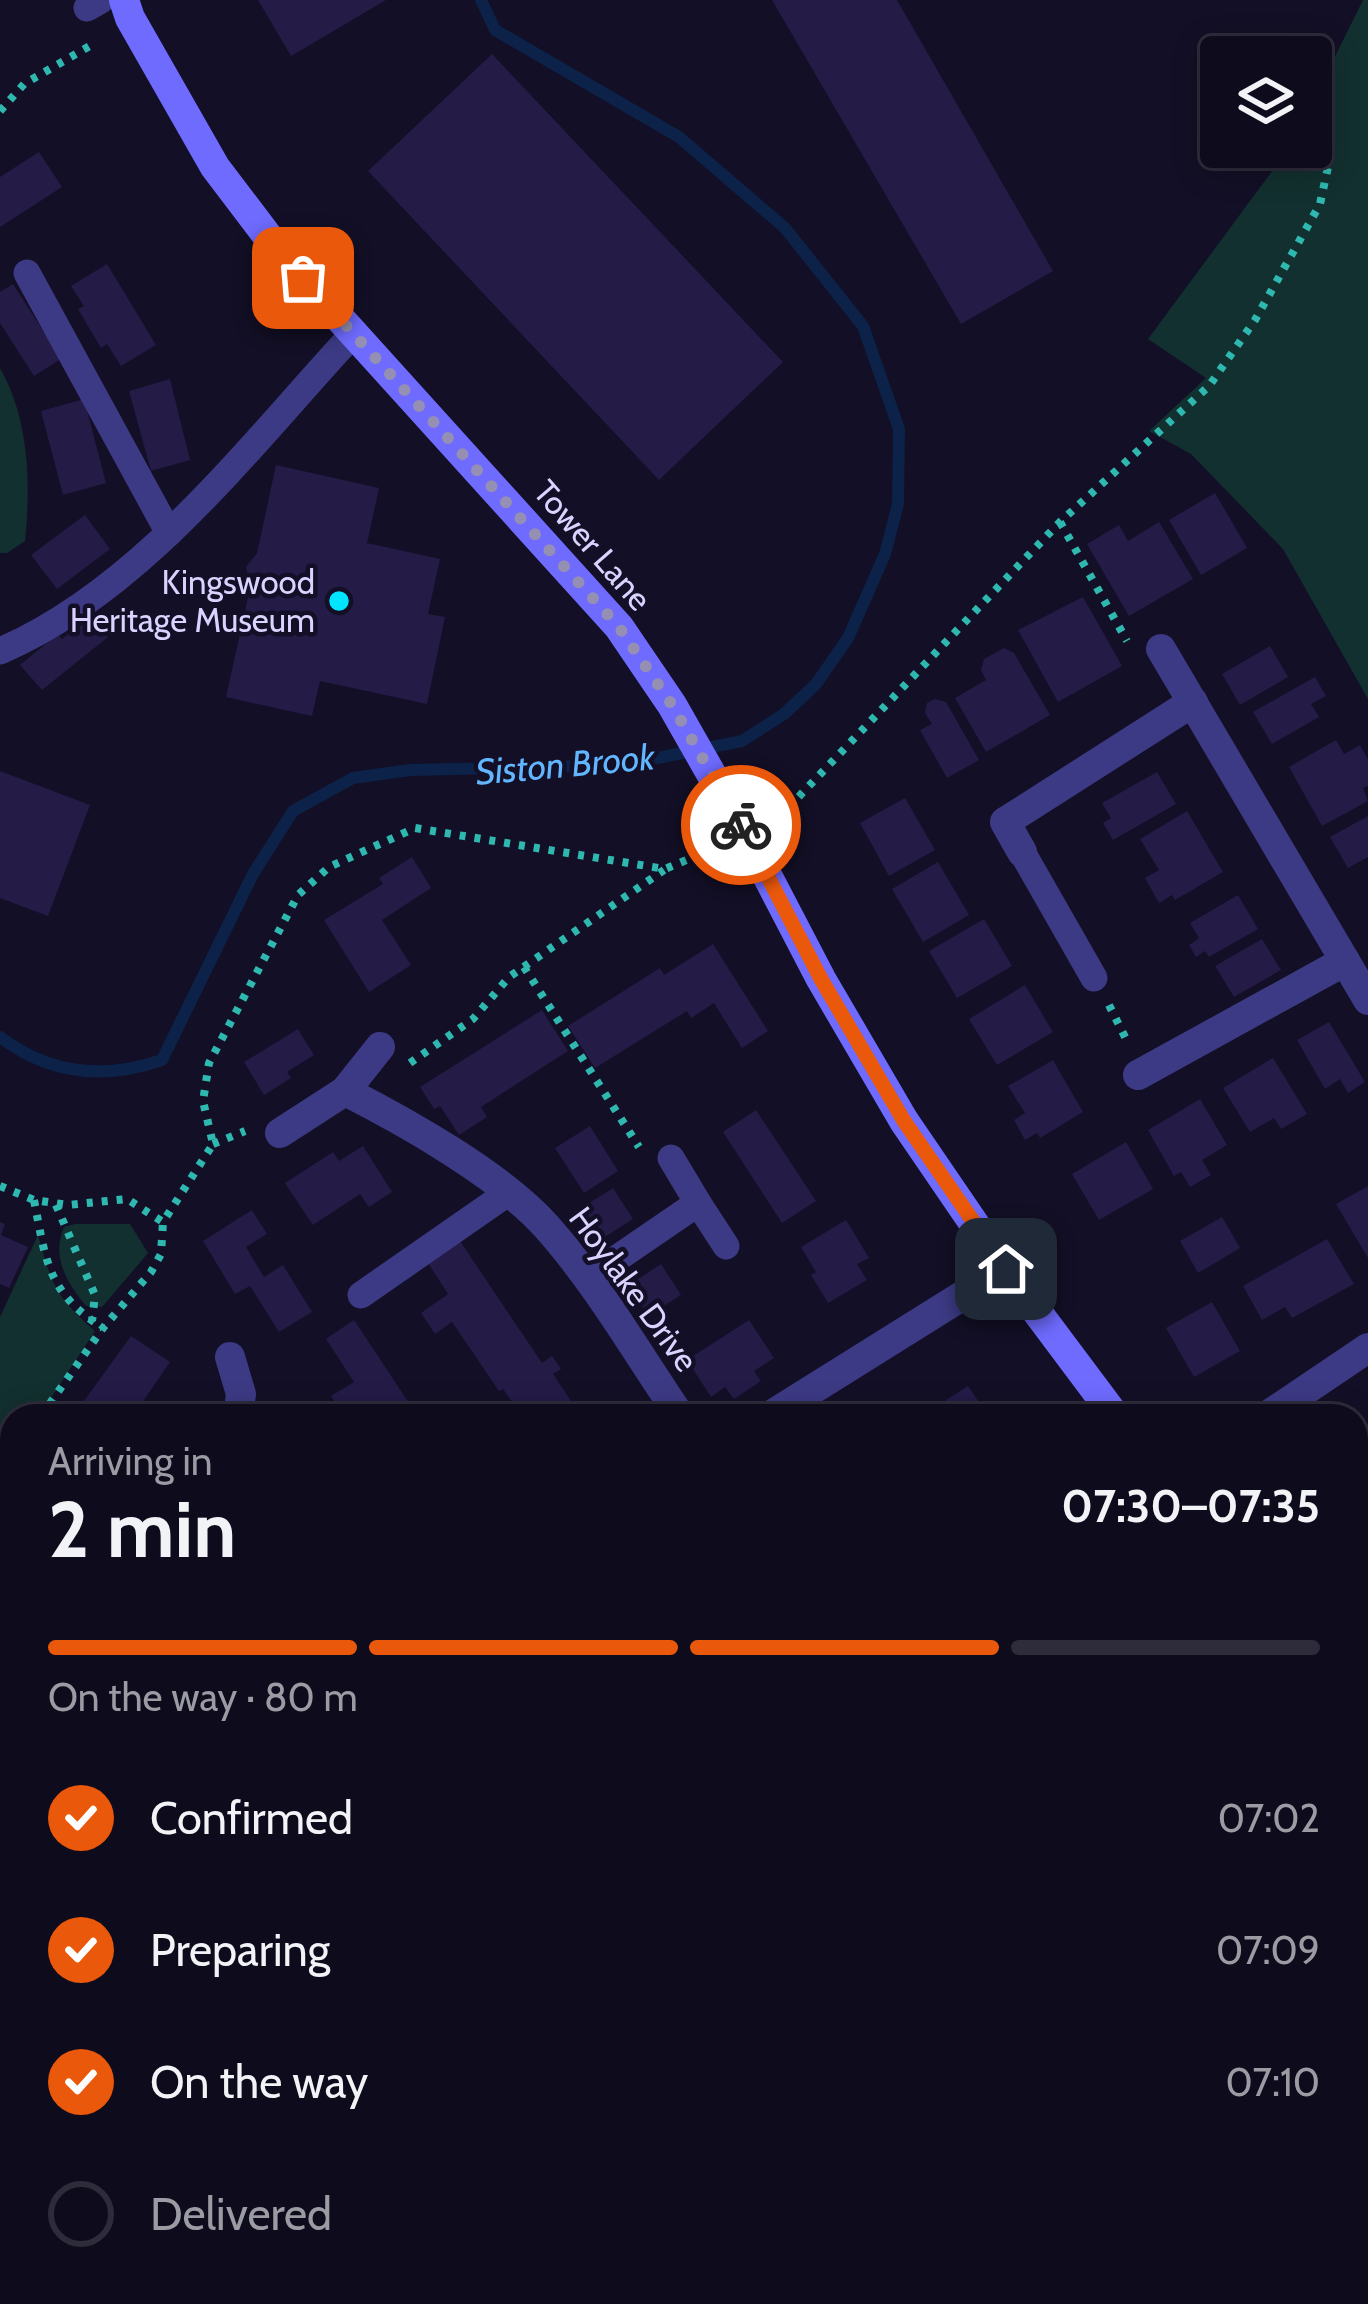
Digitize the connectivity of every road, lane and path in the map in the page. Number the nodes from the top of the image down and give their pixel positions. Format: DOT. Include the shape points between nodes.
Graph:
graph roads {
  1 [pos="127,9"];
  2 [pos="0,111"];
  3 [pos="1328,168"];
  4 [pos="27,272"];
  5 [pos="353,334"];
  6 [pos="1060,523"];
  7 [pos="169,532"];
  8 [pos="1161,649"];
  9 [pos="0,651"];
  10 [pos="1193,702"];
  11 [pos="746,835"];
  12 [pos="1022,852"];
  13 [pos="665,869"];
  14 [pos="1345,961"];
  15 [pos="524,967"];
  16 [pos="1094,978"];
  17 [pos="1368,1000"];
  18 [pos="380,1047"];
  19 [pos="1138,1075"];
  20 [pos="352,1095"];
  21 [pos="280,1133"];
  22 [pos="658,1157"];
  23 [pos="0,1186"];
  24 [pos="509,1192"];
  25 [pos="34,1200"];
  26 [pos="698,1203"];
  27 [pos="56,1204"];
  28 [pos="163,1222"];
  29 [pos="725,1246"];
  30 [pos="1006,1269"];
  31 [pos="587,1279"];
  32 [pos="361,1294"];
  33 [pos="92,1321"];
  34 [pos="103,1328"];
  35 [pos="1366,1354"];
  36 [pos="230,1357"];
  37 [pos="49,1404"];
  38 [pos="240,1404"];
  39 [pos="672,1404"];
  40 [pos="789,1404"];
  41 [pos="1106,1404"];
  42 [pos="1286,1404"];
  1 -- 2 [label="path" via="24,84"];
  1 -- 5 [label="street, Tower Lane" via="215,167"];
  3 -- 6 [label="path" via="1320,204 1231,360"];
  4 -- 7 [label="lane"];
  5 -- 7 [label="lane"];
  5 -- 11 [label="street, Tower Lane" via="619,627"];
  6 -- 8 [label="path" via="1139,662"];
  6 -- 11 [label="path" via="788,808"];
  7 -- 9 [label="lane" via="78,609"];
  8 -- 10 [label="street"];
  10 -- 12 [label="street" via="1005,822"];
  10 -- 14 [label="street"];
  11 -- 13 [label="path"];
  11 -- 30 [label="street, Tower Lane" via="904,1121"];
  12 -- 16 [label="lane"];
  13 -- 15 [label="path"];
  13 -- 28 [label="path" via="415,828 329,867 298,895 209,1063 203,1101 213,1144"];
  14 -- 17 [label="street"];
  14 -- 19 [label="street"];
  15 -- 20 [label="path" via="473,1019"];
  15 -- 22 [label="path"];
  16 -- 19 [label="path"];
  18 -- 20 [label="street"];
  20 -- 21 [label="street"];
  20 -- 24 [label="street, Hoylake Drive"];
  22 -- 26 [label="lane"];
  23 -- 25 [label="path"];
  24 -- 31 [label="street, Hoylake Drive"];
  24 -- 32 [label="lane"];
  25 -- 27 [label="path"];
  25 -- 33 [label="path" via="57,1288"];
  26 -- 29 [label="lane"];
  26 -- 31 [label="lane"];
  27 -- 28 [label="path" via="127,1198"];
  27 -- 33 [label="path" via="95,1295"];
  28 -- 34 [label="path" via="161,1254"];
  30 -- 40 [label="street"];
  30 -- 41 [label="street, Tower Lane"];
  31 -- 39 [label="street, Hoylake Drive"];
  33 -- 34 [label="path"];
  34 -- 37 [label="path"];
  35 -- 42 [label="street"];
  36 -- 38 [label="street"];
}
